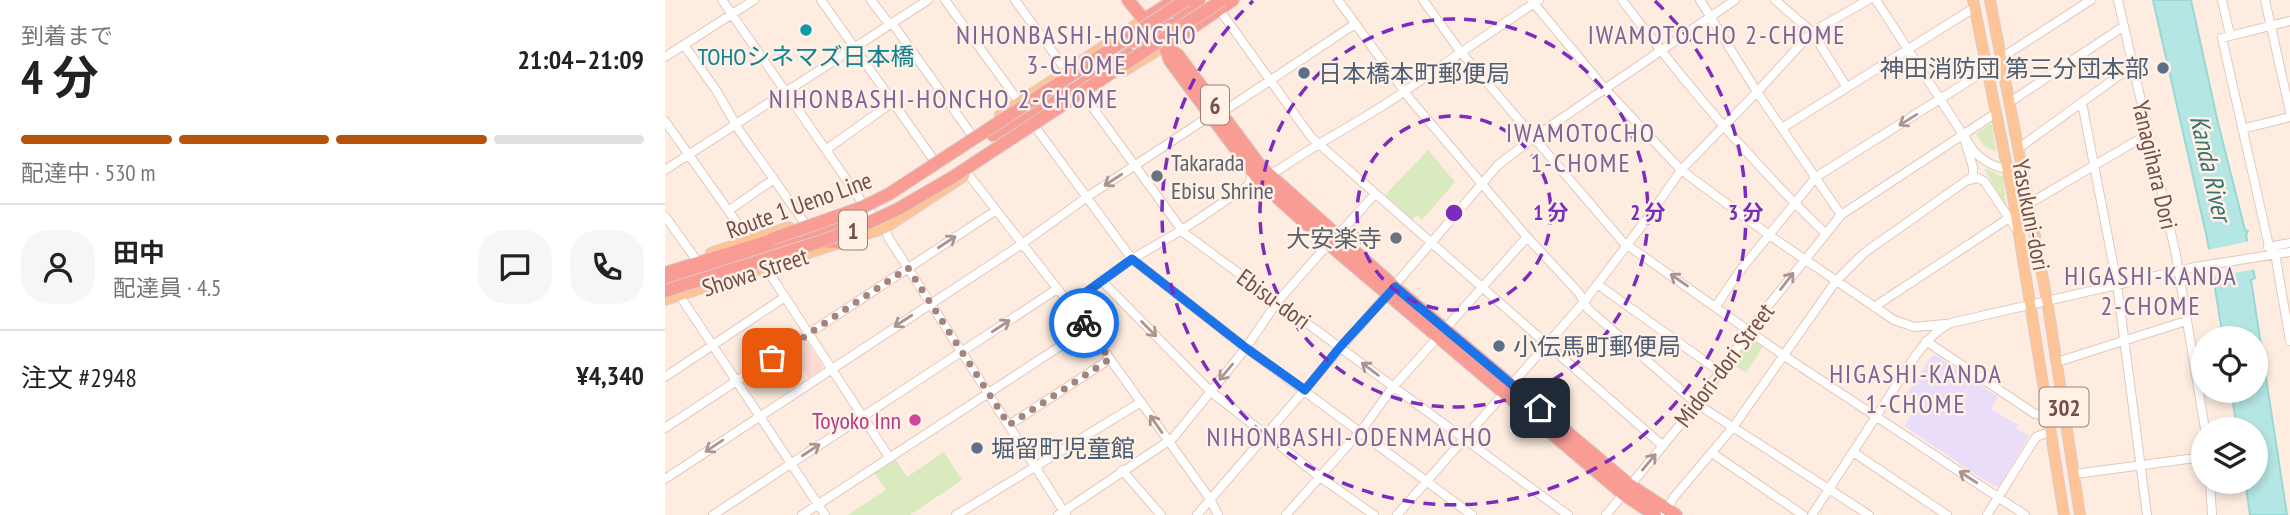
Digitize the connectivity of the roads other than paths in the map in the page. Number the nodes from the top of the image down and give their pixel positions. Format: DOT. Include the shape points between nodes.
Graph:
graph roads {
  1 [pos="722,0"];
  2 [pos="754,0"];
  3 [pos="821,0"];
  4 [pos="871,0"];
  5 [pos="927,0"];
  6 [pos="945,0"];
  7 [pos="1015,0"];
  8 [pos="1128,0"];
  9 [pos="1175,0"];
  10 [pos="1186,0"];
  11 [pos="1199,0"];
  12 [pos="1233,0"];
  13 [pos="1338,0"];
  14 [pos="1423,0"];
  15 [pos="1622,0"];
  16 [pos="1700,0"];
  17 [pos="1735,0"];
  18 [pos="1775,0"];
  19 [pos="1868,0"];
  20 [pos="1875,0"];
  21 [pos="1990,0"];
  22 [pos="2091,0"];
  23 [pos="2118,0"];
  24 [pos="2222,0"];
  25 [pos="2265,0"];
  26 [pos="1535,1"];
  27 [pos="1973,4"];
  28 [pos="1216,6"];
  29 [pos="732,14"];
  30 [pos="1710,17"];
  31 [pos="1143,20"];
  32 [pos="2290,21"];
  33 [pos="891,24"];
  34 [pos="1355,24"];
  35 [pos="2124,26"];
  36 [pos="2271,26"];
  37 [pos="1812,32"];
  38 [pos="2230,35"];
  39 [pos="684,45"];
  40 [pos="1106,45"];
  41 [pos="1165,46"];
  42 [pos="854,47"];
  43 [pos="1907,48"];
  44 [pos="1460,51"];
  45 [pos="1661,52"];
  46 [pos="665,57"];
  47 [pos="2001,58"];
  48 [pos="2132,66"];
  49 [pos="1066,70"];
  50 [pos="1986,70"];
  51 [pos="1271,82"];
  52 [pos="1846,86"];
  53 [pos="1606,90"];
  54 [pos="786,92"];
  55 [pos="1404,92"];
  56 [pos="1757,92"];
  57 [pos="1085,97"];
  58 [pos="1940,100"];
  59 [pos="893,102"];
  60 [pos="2010,102"];
  61 [pos="2082,103"];
  62 [pos="1022,108"];
  63 [pos="1996,113"];
  64 [pos="1216,115"];
  65 [pos="2290,115"];
  66 [pos="665,121"];
  67 [pos="736,124"];
  68 [pos="1725,125"];
  69 [pos="1036,128"];
  70 [pos="1782,128"];
  71 [pos="2242,128"];
  72 [pos="971,134"];
  73 [pos="2148,134"];
  74 [pos="1963,135"];
  75 [pos="1533,138"];
  76 [pos="1319,144"];
  77 [pos="2019,148"];
  78 [pos="827,149"];
  79 [pos="689,154"];
  80 [pos="933,159"];
  81 [pos="989,160"];
  82 [pos="2095,165"];
  83 [pos="1134,166"];
  84 [pos="2022,169"];
  85 [pos="665,170"];
  86 [pos="1681,170"];
  87 [pos="1257,171"];
  88 [pos="2008,171"];
  89 [pos="968,174"];
  90 [pos="1816,177"];
  91 [pos="774,179"];
  92 [pos="1970,180"];
  93 [pos="1482,184"];
  94 [pos="1375,194"];
  95 [pos="1087,197"];
  96 [pos="862,202"];
  97 [pos="1794,204"];
  98 [pos="2030,204"];
  99 [pos="728,211"];
  100 [pos="995,211"];
  101 [pos="1841,215"];
  102 [pos="665,216"];
  103 [pos="2009,218"];
  104 [pos="804,222"];
  105 [pos="885,228"];
  106 [pos="1182,230"];
  107 [pos="2019,233"];
  108 [pos="1826,234"];
  109 [pos="1769,235"];
  110 [pos="1527,237"];
  111 [pos="749,240"];
  112 [pos="1335,241"];
  113 [pos="773,243"];
  114 [pos="844,243"];
  115 [pos="1431,243"];
  116 [pos="2290,243"];
  117 [pos="1022,244"];
  118 [pos="1627,245"];
  119 [pos="2272,250"];
  120 [pos="2290,251"];
  121 [pos="695,258"];
  122 [pos="1805,258"];
  123 [pos="1132,259"];
  124 [pos="766,268"];
  125 [pos="908,268"];
  126 [pos="665,271"];
  127 [pos="2177,271"];
  128 [pos="1101,280"];
  129 [pos="1836,281"];
  130 [pos="665,284"];
  131 [pos="1598,284"];
  132 [pos="2117,284"];
  133 [pos="1484,288"];
  134 [pos="1057,289"];
  135 [pos="665,291"];
  136 [pos="1392,291"];
  137 [pos="680,296"];
  138 [pos="785,298"];
  139 [pos="665,300"];
  140 [pos="2047,300"];
  141 [pos="1277,302"];
  142 [pos="1584,302"];
  143 [pos="930,303"];
  144 [pos="1070,304"];
  145 [pos="2031,304"];
  146 [pos="1716,306"];
  147 [pos="1874,307"];
  148 [pos="2288,316"];
  149 [pos="2186,321"];
  150 [pos="1951,323"];
  151 [pos="1088,328"];
  152 [pos="1751,329"];
  153 [pos="808,333"];
  154 [pos="1442,333"];
  155 [pos="2124,340"];
  156 [pos="1926,341"];
  157 [pos="2290,341"];
  158 [pos="1547,343"];
  159 [pos="713,346"];
  160 [pos="1340,347"];
  161 [pos="1246,348"];
  162 [pos="962,352"];
  163 [pos="1783,355"];
  164 [pos="1110,359"];
  165 [pos="2057,362"];
  166 [pos="830,368"];
  167 [pos="1720,372"];
  168 [pos="665,377"];
  169 [pos="736,382"];
  170 [pos="1393,387"];
  171 [pos="1508,388"];
  172 [pos="1305,390"];
  173 [pos="1210,391"];
  174 [pos="988,393"];
  175 [pos="1141,402"];
  176 [pos="1697,404"];
  177 [pos="2048,415"];
  178 [pos="758,416"];
  179 [pos="863,416"];
  180 [pos="1876,417"];
  181 [pos="2203,417"];
  182 [pos="1009,425"];
  183 [pos="1734,426"];
  184 [pos="665,428"];
  185 [pos="1359,431"];
  186 [pos="2051,431"];
  187 [pos="1266,436"];
  188 [pos="1464,439"];
  189 [pos="1169,441"];
  190 [pos="1663,446"];
  191 [pos="1853,452"];
  192 [pos="1712,453"];
  193 [pos="889,457"];
  194 [pos="2191,459"];
  195 [pos="790,463"];
  196 [pos="2142,465"];
  197 [pos="1036,467"];
  198 [pos="1122,470"];
  199 [pos="2075,474"];
  200 [pos="1320,477"];
  201 [pos="665,479"];
  202 [pos="1427,481"];
  203 [pos="1830,488"];
  204 [pos="1627,490"];
  205 [pos="2211,494"];
  206 [pos="1999,497"];
  207 [pos="1210,499"];
  208 [pos="818,504"];
  209 [pos="1665,513"];
  210 [pos="1062,514"];
  211 [pos="1289,514"];
  212 [pos="713,515"];
  213 [pos="802,515"];
  214 [pos="825,515"];
  215 [pos="956,515"];
  216 [pos="1161,515"];
  217 [pos="1197,515"];
  218 [pos="1218,515"];
  219 [pos="1374,515"];
  220 [pos="1397,515"];
  221 [pos="1472,515"];
  222 [pos="1568,515"];
  223 [pos="1606,515"];
  224 [pos="1803,515"];
  225 [pos="1812,515"];
  226 [pos="1869,515"];
  227 [pos="1947,515"];
  228 [pos="1987,515"];
  229 [pos="2025,515"];
  230 [pos="2064,515"];
  231 [pos="2080,515"];
  232 [pos="2147,515"];
  233 [pos="2212,515"];
  1 -- 29 [label="street"];
  2 -- 29 [label="street"];
  3 -- 42 [label="street"];
  4 -- 33 [label="street"];
  5 -- 33 [label="street"];
  6 -- 62 [label="street"];
  7 -- 49 [label="street"];
  8 -- 31 [label="highway"];
  9 -- 31 [label="highway"];
  10 -- 113 [label="highway, Route 1 Ueno Line / 1, bridge" via="889,194"];
  11 -- 28 [label="highway" via="1180,16"];
  12 -- 28 [label="highway"];
  13 -- 34 [label="street"];
  14 -- 44 [label="street"];
  15 -- 45 [label="street"];
  16 -- 30 [label="street"];
  17 -- 30 [label="street"];
  18 -- 37 [label="street"];
  19 -- 37 [label="street"];
  20 -- 43 [label="street"];
  21 -- 47 [label="main road, Yasukuni-dori / 302"];
  22 -- 47 [label="street"];
  23 -- 35 [label="street, Yanagihara Dori"];
  24 -- 38 [label="street"];
  25 -- 36 [label="street"];
  26 -- 44 [label="street"];
  26 -- 53 [label="street"];
  27 -- 43 [label="street"];
  27 -- 50 [label="main road, Yasukuni-dori / 302"];
  28 -- 31 [label="highway" via="1166,26"];
  28 -- 41 [label="highway"];
  28 -- 51 [label="street"];
  28 -- 135 [label="highway, Route 1 Ueno Line / 1, bridge" via="953,177 887,214 819,242"];
  29 -- 39 [label="street"];
  29 -- 54 [label="street"];
  30 -- 45 [label="street"];
  30 -- 56 [label="street"];
  31 -- 40 [label="main road"];
  31 -- 41 [label="highway"];
  32 -- 36 [label="street"];
  33 -- 42 [label="street"];
  33 -- 72 [label="street"];
  34 -- 51 [label="street"];
  34 -- 55 [label="street"];
  35 -- 48 [label="street, Yanagihara Dori"];
  35 -- 60 [label="street"];
  36 -- 38 [label="street"];
  36 -- 65 [label="street"];
  37 -- 52 [label="street"];
  37 -- 56 [label="street"];
  38 -- 71 [label="street" via="2222,38"];
  39 -- 46 [label="street"];
  39 -- 67 [label="street"];
  40 -- 41 [label="highway" via="1144,40"];
  40 -- 49 [label="main road"];
  41 -- 57 [label="main road, Showa Street"];
  41 -- 64 [label="highway, 6" via="1170,61"];
  42 -- 54 [label="street"];
  42 -- 59 [label="street"];
  43 -- 52 [label="street"];
  43 -- 58 [label="street"];
  44 -- 55 [label="street"];
  44 -- 75 [label="street"];
  45 -- 53 [label="street"];
  45 -- 68 [label="street"];
  47 -- 60 [label="main road, Yasukuni-dori / 302"];
  48 -- 61 [label="street"];
  48 -- 73 [label="street, Yanagihara Dori"];
  49 -- 62 [label="main road"];
  50 -- 58 [label="street"];
  50 -- 63 [label="main road, Yasukuni-dori / 302"];
  51 -- 64 [label="street"];
  51 -- 76 [label="street"];
  52 -- 70 [label="street"];
  53 -- 75 [label="street"];
  53 -- 86 [label="street"];
  54 -- 67 [label="street"];
  54 -- 78 [label="street"];
  55 -- 76 [label="street"];
  55 -- 93 [label="street"];
  56 -- 68 [label="street"];
  56 -- 70 [label="street"];
  57 -- 69 [label="main road, Showa Street"];
  57 -- 83 [label="street, Ebisu-dori"];
  58 -- 74 [label="street"];
  58 -- 90 [label="street, one-way"];
  59 -- 78 [label="street"];
  59 -- 80 [label="street"];
  60 -- 77 [label="main road, Yasukuni-dori / 302"];
  61 -- 77 [label="street"];
  61 -- 82 [label="street"];
  62 -- 72 [label="highway"];
  62 -- 81 [label="highway" via="1128,51 1028,119"];
  62 -- 113 [label="highway, bridge" via="993,135 901,197 867,215"];
  63 -- 74 [label="street, Midori-dori Street"];
  63 -- 88 [label="main road, Yasukuni-dori / 302"];
  64 -- 83 [label="street"];
  64 -- 87 [label="highway, 6"];
  65 -- 71 [label="street"];
  66 -- 79 [label="street"];
  67 -- 79 [label="street"];
  67 -- 91 [label="street"];
  68 -- 86 [label="street"];
  68 -- 97 [label="street"];
  69 -- 81 [label="main road, Showa Street"];
  69 -- 95 [label="street"];
  70 -- 90 [label="street"];
  71 -- 119 [label="street"];
  72 -- 80 [label="main road, Showa Street"];
  73 -- 82 [label="street"];
  73 -- 127 [label="street, Yanagihara Dori"];
  74 -- 88 [label="street" via="1977,155"];
  74 -- 92 [label="street" via="1974,171"];
  74 -- 101 [label="street, Midori-dori Street"];
  75 -- 93 [label="street"];
  75 -- 118 [label="street"];
  76 -- 87 [label="street" via="1277,171"];
  76 -- 94 [label="street"];
  77 -- 84 [label="main road, Yasukuni-dori / 302"];
  78 -- 96 [label="street"];
  79 -- 85 [label="street"];
  79 -- 99 [label="street"];
  80 -- 96 [label="main road, Showa Street"];
  81 -- 89 [label="main road, Showa Street"];
  82 -- 98 [label="street"];
  82 -- 132 [label="street"];
  83 -- 95 [label="street, one-way"];
  83 -- 106 [label="street, Ebisu-dori"];
  84 -- 88 [label="street"];
  84 -- 98 [label="main road, Yasukuni-dori / 302"];
  86 -- 109 [label="street"];
  86 -- 118 [label="street"];
  87 -- 106 [label="street" via="1249,185"];
  87 -- 112 [label="highway, 6"];
  88 -- 107 [label="main road, 302"];
  89 -- 100 [label="street"];
  89 -- 105 [label="main road, Showa Street"];
  90 -- 97 [label="street"];
  90 -- 101 [label="street"];
  91 -- 99 [label="street"];
  91 -- 104 [label="street"];
  92 -- 103 [label="street" via="1984,181"];
  92 -- 129 [label="street" via="1864,253"];
  93 -- 110 [label="street"];
  93 -- 115 [label="street"];
  94 -- 112 [label="street"];
  94 -- 115 [label="street"];
  95 -- 117 [label="street"];
  95 -- 123 [label="street"];
  96 -- 104 [label="main road, Showa Street"];
  96 -- 105 [label="street"];
  97 -- 108 [label="street"];
  97 -- 109 [label="street"];
  98 -- 140 [label="main road, Yasukuni-dori / 302"];
  99 -- 111 [label="street"];
  100 -- 117 [label="street"];
  125 -- 100 [label="street, one-way"];
  101 -- 108 [label="street, Midori-dori Street"];
  102 -- 121 [label="street"];
  103 -- 107 [label="street"];
  103 -- 147 [label="street"];
  104 -- 111 [label="main road, Showa Street"];
  105 -- 114 [label="main road, Showa Street"];
  105 -- 125 [label="street"];
  106 -- 123 [label="street"];
  106 -- 141 [label="street, Ebisu-dori"];
  107 -- 145 [label="main road, 302"];
  108 -- 122 [label="street, Midori-dori Street"];
  109 -- 122 [label="street"];
  109 -- 146 [label="street"];
  110 -- 133 [label="street"];
  110 -- 142 [label="street"];
  111 -- 121 [label="main road, Showa Street"];
  112 -- 136 [label="highway, 6"];
  112 -- 141 [label="street"];
  113 -- 114 [label="highway"];
  113 -- 126 [label="highway, Route 1 Ueno Line / 1"];
  113 -- 130 [label="highway"];
  114 -- 124 [label="main road, Showa Street"];
  115 -- 133 [label="street"];
  115 -- 136 [label="street"];
  116 -- 119 [label="street"];
  117 -- 134 [label="street"];
  117 -- 143 [label="street"];
  118 -- 131 [label="street"];
  146 -- 118 [label="street, one-way"];
  119 -- 120 [label="street"];
  119 -- 127 [label="street"];
  119 -- 148 [label="street"];
  121 -- 126 [label="main road, Showa Street"];
  122 -- 129 [label="street"];
  152 -- 122 [label="street, Midori-dori Street, one-way"];
  123 -- 128 [label="street"];
  123 -- 161 [label="street"];
  124 -- 137 [label="main road, Showa Street"];
  124 -- 138 [label="street"];
  125 -- 143 [label="street"];
  125 -- 153 [label="street"];
  127 -- 132 [label="street"];
  127 -- 149 [label="street, Yanagihara Dori"];
  128 -- 144 [label="street"];
  128 -- 173 [label="street, one-way"];
  129 -- 147 [label="street"];
  129 -- 163 [label="street"];
  131 -- 142 [label="street"];
  131 -- 167 [label="street"];
  132 -- 140 [label="street"];
  132 -- 155 [label="street"];
  133 -- 154 [label="street"];
  133 -- 158 [label="street"];
  134 -- 144 [label="street"];
  162 -- 134 [label="street, one-way"];
  136 -- 154 [label="highway, 6"];
  136 -- 160 [label="street"];
  137 -- 139 [label="main road, Showa Street"];
  137 -- 159 [label="street"];
  138 -- 153 [label="street"];
  138 -- 159 [label="street"];
  140 -- 145 [label="street"];
  140 -- 165 [label="main road, Yasukuni-dori / 302"];
  141 -- 160 [label="street, Ebisu-dori"];
  141 -- 161 [label="street"];
  142 -- 158 [label="street"];
  142 -- 176 [label="street"];
  143 -- 162 [label="street"];
  143 -- 166 [label="street, one-way"];
  144 -- 151 [label="street"];
  145 -- 150 [label="street"];
  145 -- 177 [label="main road, 302"];
  146 -- 152 [label="street"];
  147 -- 150 [label="street" via="1914,327"];
  148 -- 157 [label="street"];
  149 -- 155 [label="street"];
  149 -- 181 [label="street, Yanagihara Dori"];
  150 -- 156 [label="street"];
  151 -- 164 [label="street"];
  151 -- 174 [label="street"];
  152 -- 163 [label="street"];
  152 -- 167 [label="street, Midori-dori Street"];
  153 -- 166 [label="street"];
  153 -- 169 [label="street"];
  154 -- 170 [label="street"];
  154 -- 171 [label="highway, 6"];
  155 -- 165 [label="street"];
  155 -- 196 [label="street"];
  156 -- 177 [label="street" via="2035,414"];
  156 -- 180 [label="street"];
  158 -- 171 [label="street"];
  158 -- 190 [label="street"];
  159 -- 168 [label="street"];
  159 -- 169 [label="street"];
  170 -- 160 [label="street, Ebisu-dori, one-way"];
  160 -- 172 [label="street"];
  161 -- 172 [label="street"];
  161 -- 173 [label="street, one-way"];
  162 -- 174 [label="street"];
  162 -- 179 [label="street"];
  163 -- 180 [label="street"];
  163 -- 183 [label="street"];
  164 -- 175 [label="street"];
  164 -- 182 [label="street"];
  165 -- 199 [label="main road, Yasukuni-dori / 302"];
  166 -- 178 [label="street"];
  166 -- 179 [label="street"];
  167 -- 176 [label="street, Midori-dori Street"];
  169 -- 178 [label="street"];
  169 -- 184 [label="street"];
  170 -- 185 [label="street"];
  170 -- 188 [label="street, Ebisu-dori"];
  171 -- 188 [label="street"];
  171 -- 204 [label="highway, 6"];
  172 -- 185 [label="street"];
  172 -- 187 [label="street"];
  173 -- 187 [label="street"];
  173 -- 189 [label="street"];
  174 -- 182 [label="street"];
  174 -- 193 [label="street"];
  189 -- 175 [label="street, one-way"];
  175 -- 197 [label="street"];
  176 -- 183 [label="street"];
  176 -- 190 [label="street, Midori-dori Street"];
  177 -- 186 [label="main road, 302"];
  178 -- 195 [label="street"];
  178 -- 201 [label="street, one-way"];
  179 -- 193 [label="street"];
  195 -- 179 [label="street, one-way"];
  180 -- 191 [label="street"];
  206 -- 180 [label="street, one-way"];
  182 -- 197 [label="street"];
  183 -- 192 [label="street"];
  183 -- 203 [label="street"];
  185 -- 200 [label="street"];
  185 -- 202 [label="street"];
  186 -- 206 [label="street" via="2036,437"];
  186 -- 230 [label="main road, 302"];
  187 -- 200 [label="street"];
  187 -- 207 [label="street"];
  188 -- 202 [label="street"];
  188 -- 222 [label="street, Ebisu-dori"];
  189 -- 198 [label="street"];
  189 -- 207 [label="street"];
  204 -- 190 [label="street, Midori-dori Street, one-way"];
  191 -- 203 [label="street"];
  191 -- 227 [label="street"];
  192 -- 209 [label="street"];
  192 -- 224 [label="street"];
  193 -- 208 [label="street"];
  194 -- 196 [label="street"];
  195 -- 208 [label="street"];
  195 -- 212 [label="street"];
  196 -- 199 [label="street"];
  196 -- 232 [label="street"];
  197 -- 210 [label="street"];
  197 -- 215 [label="street"];
  198 -- 210 [label="street"];
  198 -- 216 [label="street"];
  199 -- 231 [label="main road, Yasukuni-dori / 302"];
  200 -- 211 [label="street"];
  200 -- 219 [label="street"];
  202 -- 220 [label="street"];
  202 -- 221 [label="street"];
  203 -- 225 [label="street"];
  203 -- 226 [label="street"];
  204 -- 209 [label="highway, 6"];
  204 -- 223 [label="street, Midori-dori Street"];
  205 -- 233 [label="street"];
  206 -- 228 [label="street"];
  206 -- 229 [label="street"];
  207 -- 217 [label="street"];
  207 -- 218 [label="street"];
  208 -- 213 [label="street"];
  208 -- 214 [label="street"];
}
